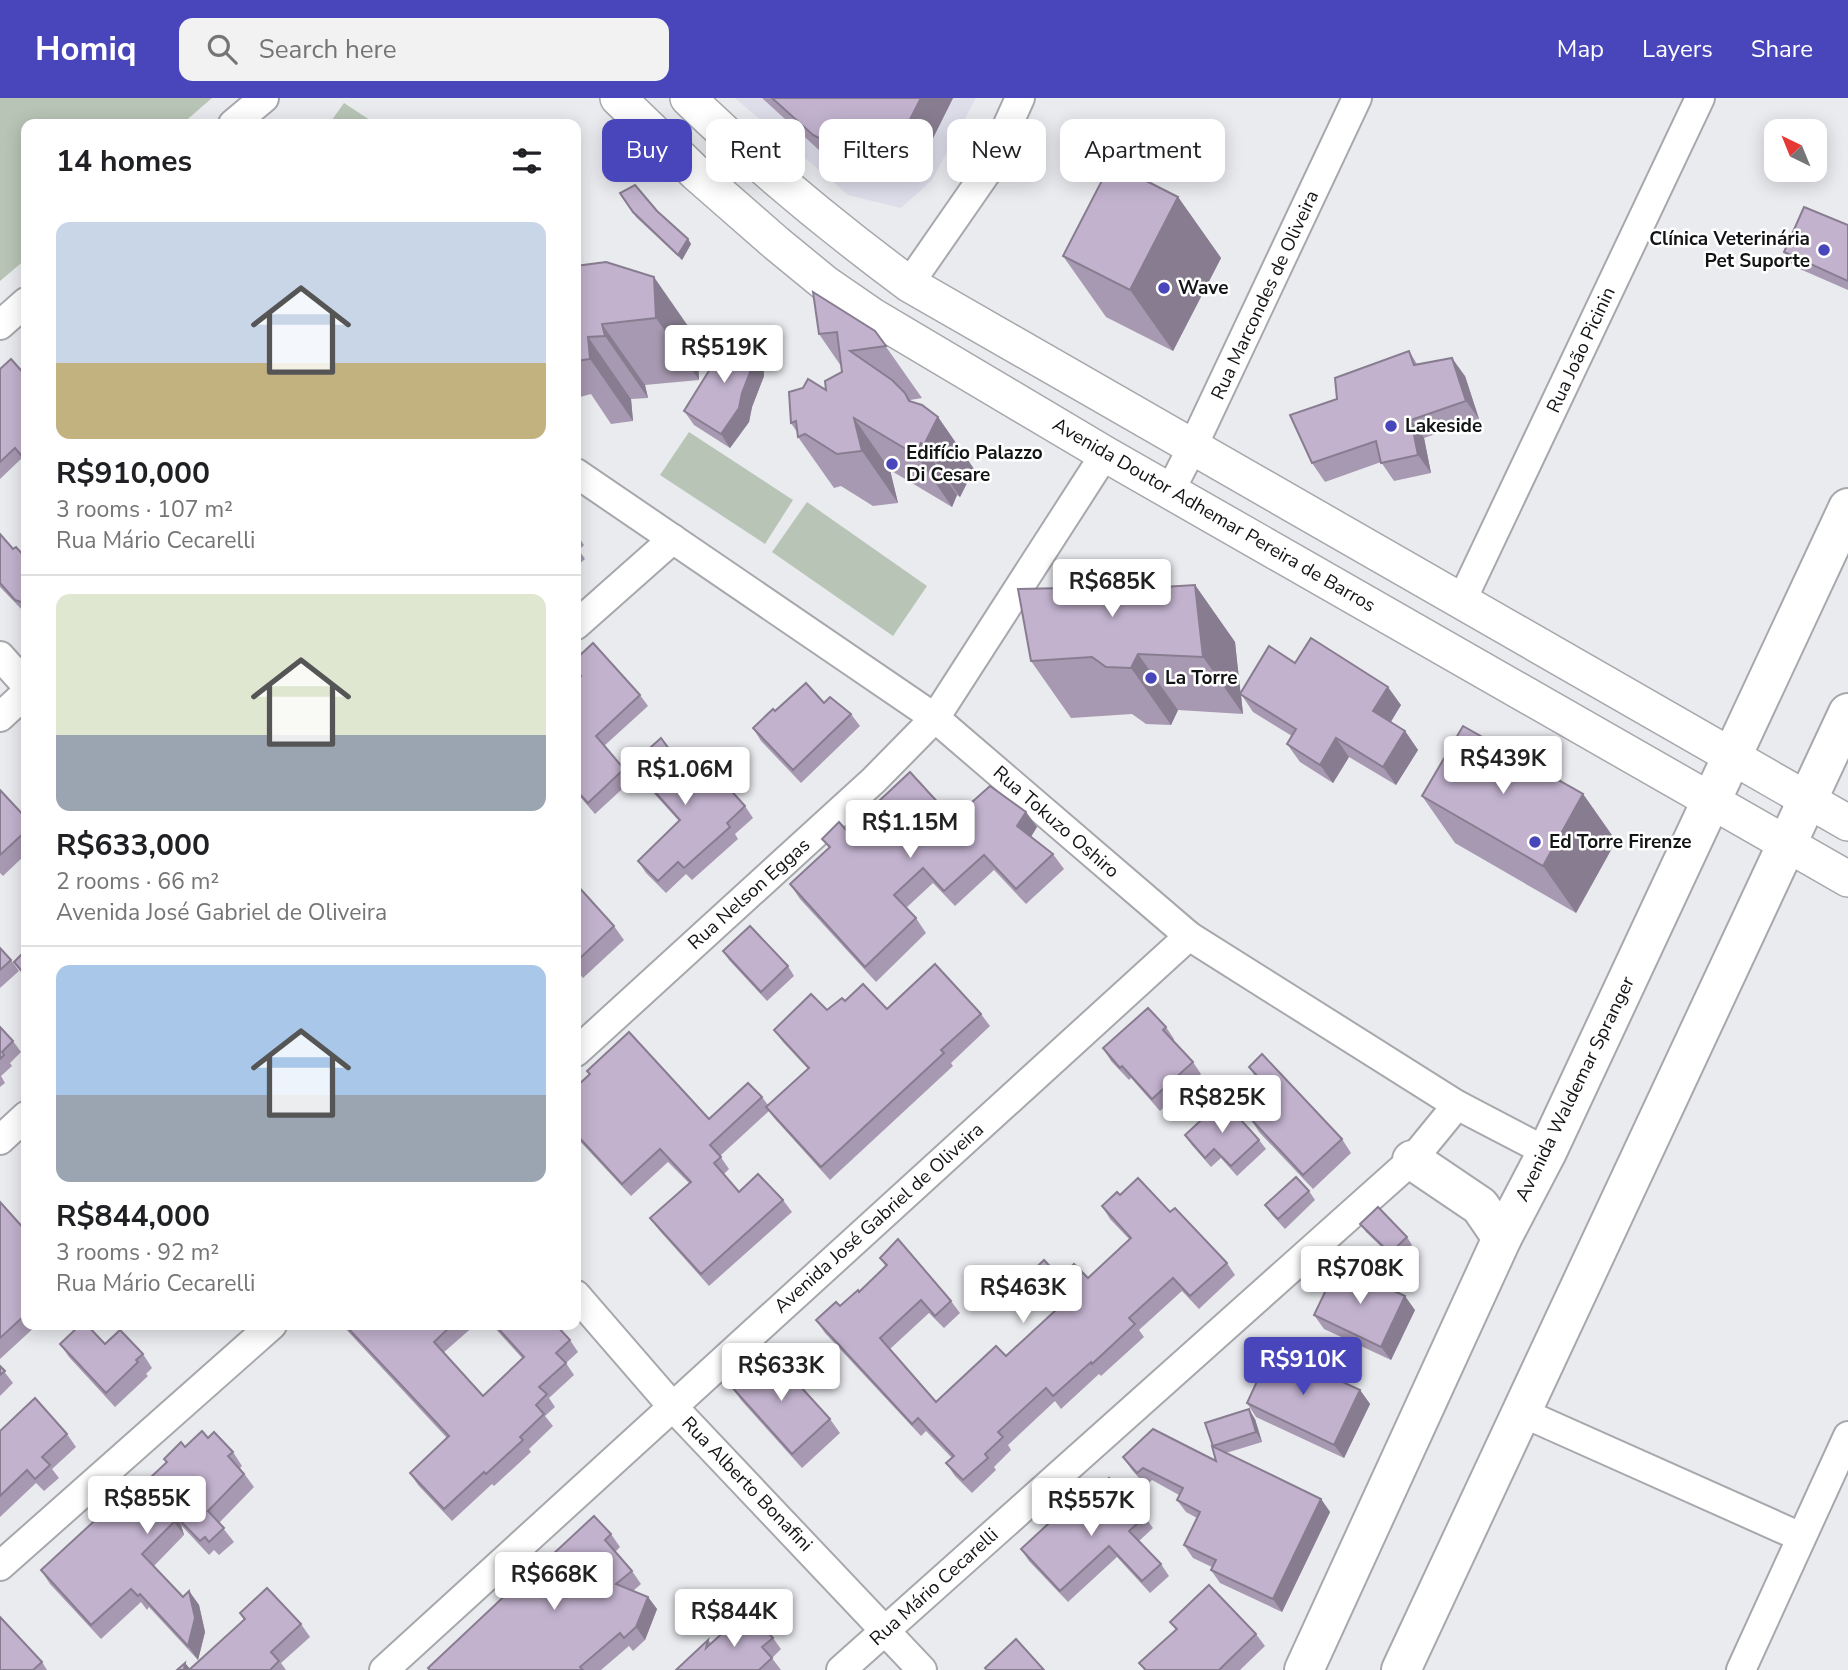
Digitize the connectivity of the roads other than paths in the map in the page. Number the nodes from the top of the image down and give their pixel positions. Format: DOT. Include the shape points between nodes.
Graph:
graph roads {
  1 [pos="264,98"];
  2 [pos="618,98"];
  3 [pos="688,98"];
  4 [pos="1020,98"];
  5 [pos="1357,98"];
  6 [pos="1700,98"];
  7 [pos="239,119"];
  8 [pos="909,284"];
  9 [pos="21,306"];
  10 [pos="0,325"];
  11 [pos="1192,448"];
  12 [pos="1105,454"];
  13 [pos="581,476"];
  14 [pos="1170,491"];
  15 [pos="1848,508"];
  16 [pos="673,538"];
  17 [pos="1461,602"];
  18 [pos="581,621"];
  19 [pos="0,656"];
  20 [pos="21,679"];
  21 [pos="21,698"];
  22 [pos="1848,713"];
  23 [pos="0,717"];
  24 [pos="934,718"];
  25 [pos="1731,757"];
  26 [pos="1711,800"];
  27 [pos="1807,800"];
  28 [pos="1848,823"];
  29 [pos="1788,844"];
  30 [pos="1848,879"];
  31 [pos="1189,936"];
  32 [pos="581,1047"];
  33 [pos="1457,1105"];
  34 [pos="21,1121"];
  35 [pos="0,1140"];
  36 [pos="1547,1152"];
  37 [pos="1412,1160"];
  38 [pos="1502,1238"];
  39 [pos="581,1301"];
  40 [pos="266,1330"];
  41 [pos="673,1406"];
  42 [pos="1521,1412"];
  43 [pos="1848,1436"];
  44 [pos="1801,1537"];
  45 [pos="0,1566"];
  46 [pos="885,1630"];
  47 [pos="1304,1667"];
  48 [pos="384,1670"];
  49 [pos="841,1670"];
  50 [pos="922,1670"];
  51 [pos="1401,1670"];
  52 [pos="1741,1670"];
  1 -- 7 [label="street"];
  2 -- 12 [label="street, Avenida Doutor Adhemar Pereira de Barros" via="696,173 826,284 871,316"];
  3 -- 8 [label="street" via="835,230"];
  4 -- 8 [label="street" via="986,173"];
  5 -- 11 [label="street, Rua Marcondes de Oliveira"];
  6 -- 17 [label="street, Rua João Picinin"];
  8 -- 11 [label="street"];
  9 -- 10 [label="street"];
  11 -- 14 [label="street, Rua Marcondes de Oliveira"];
  11 -- 17 [label="street"];
  12 -- 14 [label="street, Avenida Doutor Adhemar Pereira de Barros"];
  12 -- 24 [label="street, Rua Nelson Eggas"];
  13 -- 16 [label="street, Rua Tokuzo Oshiro"];
  14 -- 26 [label="street, Avenida Doutor Adhemar Pereira de Barros"];
  15 -- 25 [label="main road, Avenida Waldemar Spranger"];
  16 -- 18 [label="street"];
  16 -- 24 [label="street, Rua Tokuzo Oshiro"];
  17 -- 25 [label="street"];
  19 -- 20 [label="street"];
  21 -- 23 [label="street"];
  22 -- 27 [label="main road"];
  24 -- 31 [label="street, Rua Tokuzo Oshiro"];
  24 -- 32 [label="street, Rua Nelson Eggas" via="874,780"];
  25 -- 26 [label="main road, Avenida Waldemar Spranger"];
  25 -- 27 [label="street"];
  26 -- 29 [label="street, Avenida Doutor Adhemar Pereira de Barros"];
  26 -- 36 [label="main road, Avenida Waldemar Spranger"];
  27 -- 28 [label="street"];
  27 -- 29 [label="main road"];
  29 -- 30 [label="street, Avenida Doutor Adhemar Pereira de Barros"];
  29 -- 42 [label="main road"];
  31 -- 33 [label="street, Rua Tokuzo Oshiro"];
  31 -- 41 [label="street, Avenida José Gabriel de Oliveira"];
  33 -- 36 [label="street, Rua Tokuzo Oshiro"];
  33 -- 37 [label="street, Rua Mário Cecarelli"];
  34 -- 35 [label="street"];
  36 -- 38 [label="main road, Avenida Waldemar Spranger"];
  37 -- 38 [label="main road" via="1480,1206"];
  37 -- 46 [label="street, Rua Mário Cecarelli"];
  38 -- 47 [label="main road, Avenida Waldemar Spranger"];
  39 -- 41 [label="street, Rua Alberto Bonafini"];
  40 -- 45 [label="street"];
  41 -- 46 [label="street, Rua Alberto Bonafini"];
  41 -- 48 [label="street, Avenida José Gabriel de Oliveira"];
  42 -- 44 [label="street"];
  42 -- 51 [label="main road"];
  43 -- 44 [label="street"];
  44 -- 52 [label="street"];
  46 -- 49 [label="street, Rua Mário Cecarelli"];
  46 -- 50 [label="street, Rua Alberto Bonafini"];
}
